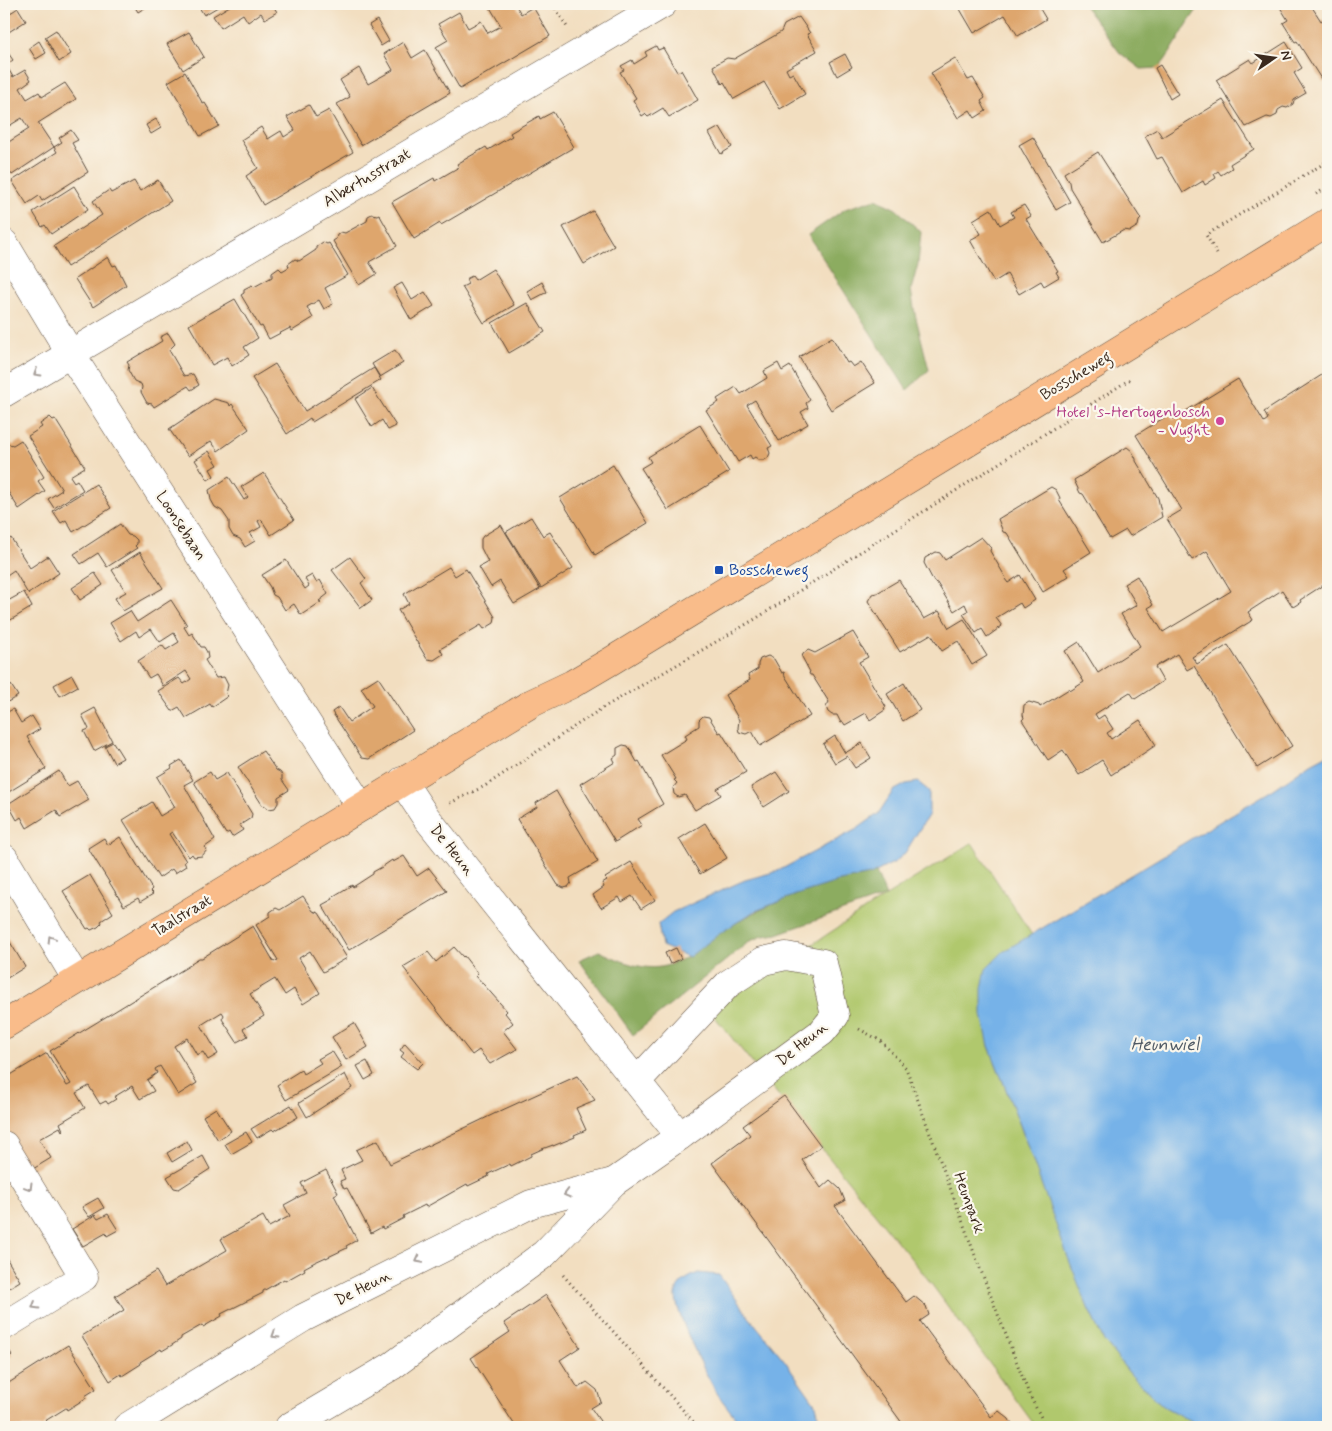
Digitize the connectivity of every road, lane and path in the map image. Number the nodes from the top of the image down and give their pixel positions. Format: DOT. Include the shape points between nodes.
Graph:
graph roads {
  1 [pos="663,4"];
  2 [pos="1328,161"];
  3 [pos="1328,222"];
  4 [pos="4,243"];
  5 [pos="1217,254"];
  6 [pos="70,353"];
  7 [pos="1133,378"];
  8 [pos="4,393"];
  9 [pos="402,781"];
  10 [pos="361,807"];
  11 [pos="425,816"];
  12 [pos="4,858"];
  13 [pos="77,980"];
  14 [pos="835,1016"];
  15 [pos="4,1025"];
  16 [pos="637,1081"];
  17 [pos="680,1136"];
  18 [pos="4,1145"];
  19 [pos="614,1182"];
  20 [pos="544,1254"];
  21 [pos="4,1326"];
  22 [pos="127,1427"];
  23 [pos="289,1427"];
  24 [pos="698,1427"];
  25 [pos="1046,1427"];
  1 -- 6 [label="street, Albertusstraat"];
  2 -- 5 [label="path" via="1206,235"];
  3 -- 9 [label="main road, Bosscheweg" via="611,661 532,703"];
  4 -- 6 [label="street, Loonsebaan"];
  6 -- 8 [label="street, Albertusstraat, one-way"];
  6 -- 10 [label="street, Loonsebaan"];
  7 -- 11 [label="path" via="757,618 601,709 485,786"];
  9 -- 10 [label="main road, Bosscheweg"];
  9 -- 11 [label="street, De Heun"];
  10 -- 13 [label="main road, Taalstraat"];
  11 -- 16 [label="street, De Heun"];
  13 -- 12 [label="street, one-way"];
  13 -- 15 [label="main road, Taalstraat"];
  14 -- 16 [label="street, De Heun" via="823,963 786,956 763,961 728,984"];
  14 -- 17 [label="street, De Heun" via="822,1032"];
  14 -- 25 [label="path, Heunpark" via="881,1041 906,1068 1029,1394"];
  16 -- 17 [label="street, De Heun"];
  17 -- 19 [label="street, De Heun"];
  18 -- 21 [label="street, one-way" via="84,1276"];
  19 -- 20 [label="street, De Heun"];
  19 -- 22 [label="street, De Heun, one-way" via="531,1204 320,1309"];
  20 -- 23 [label="street, De Heun" via="392,1366"];
  20 -- 24 [label="path"];
}
